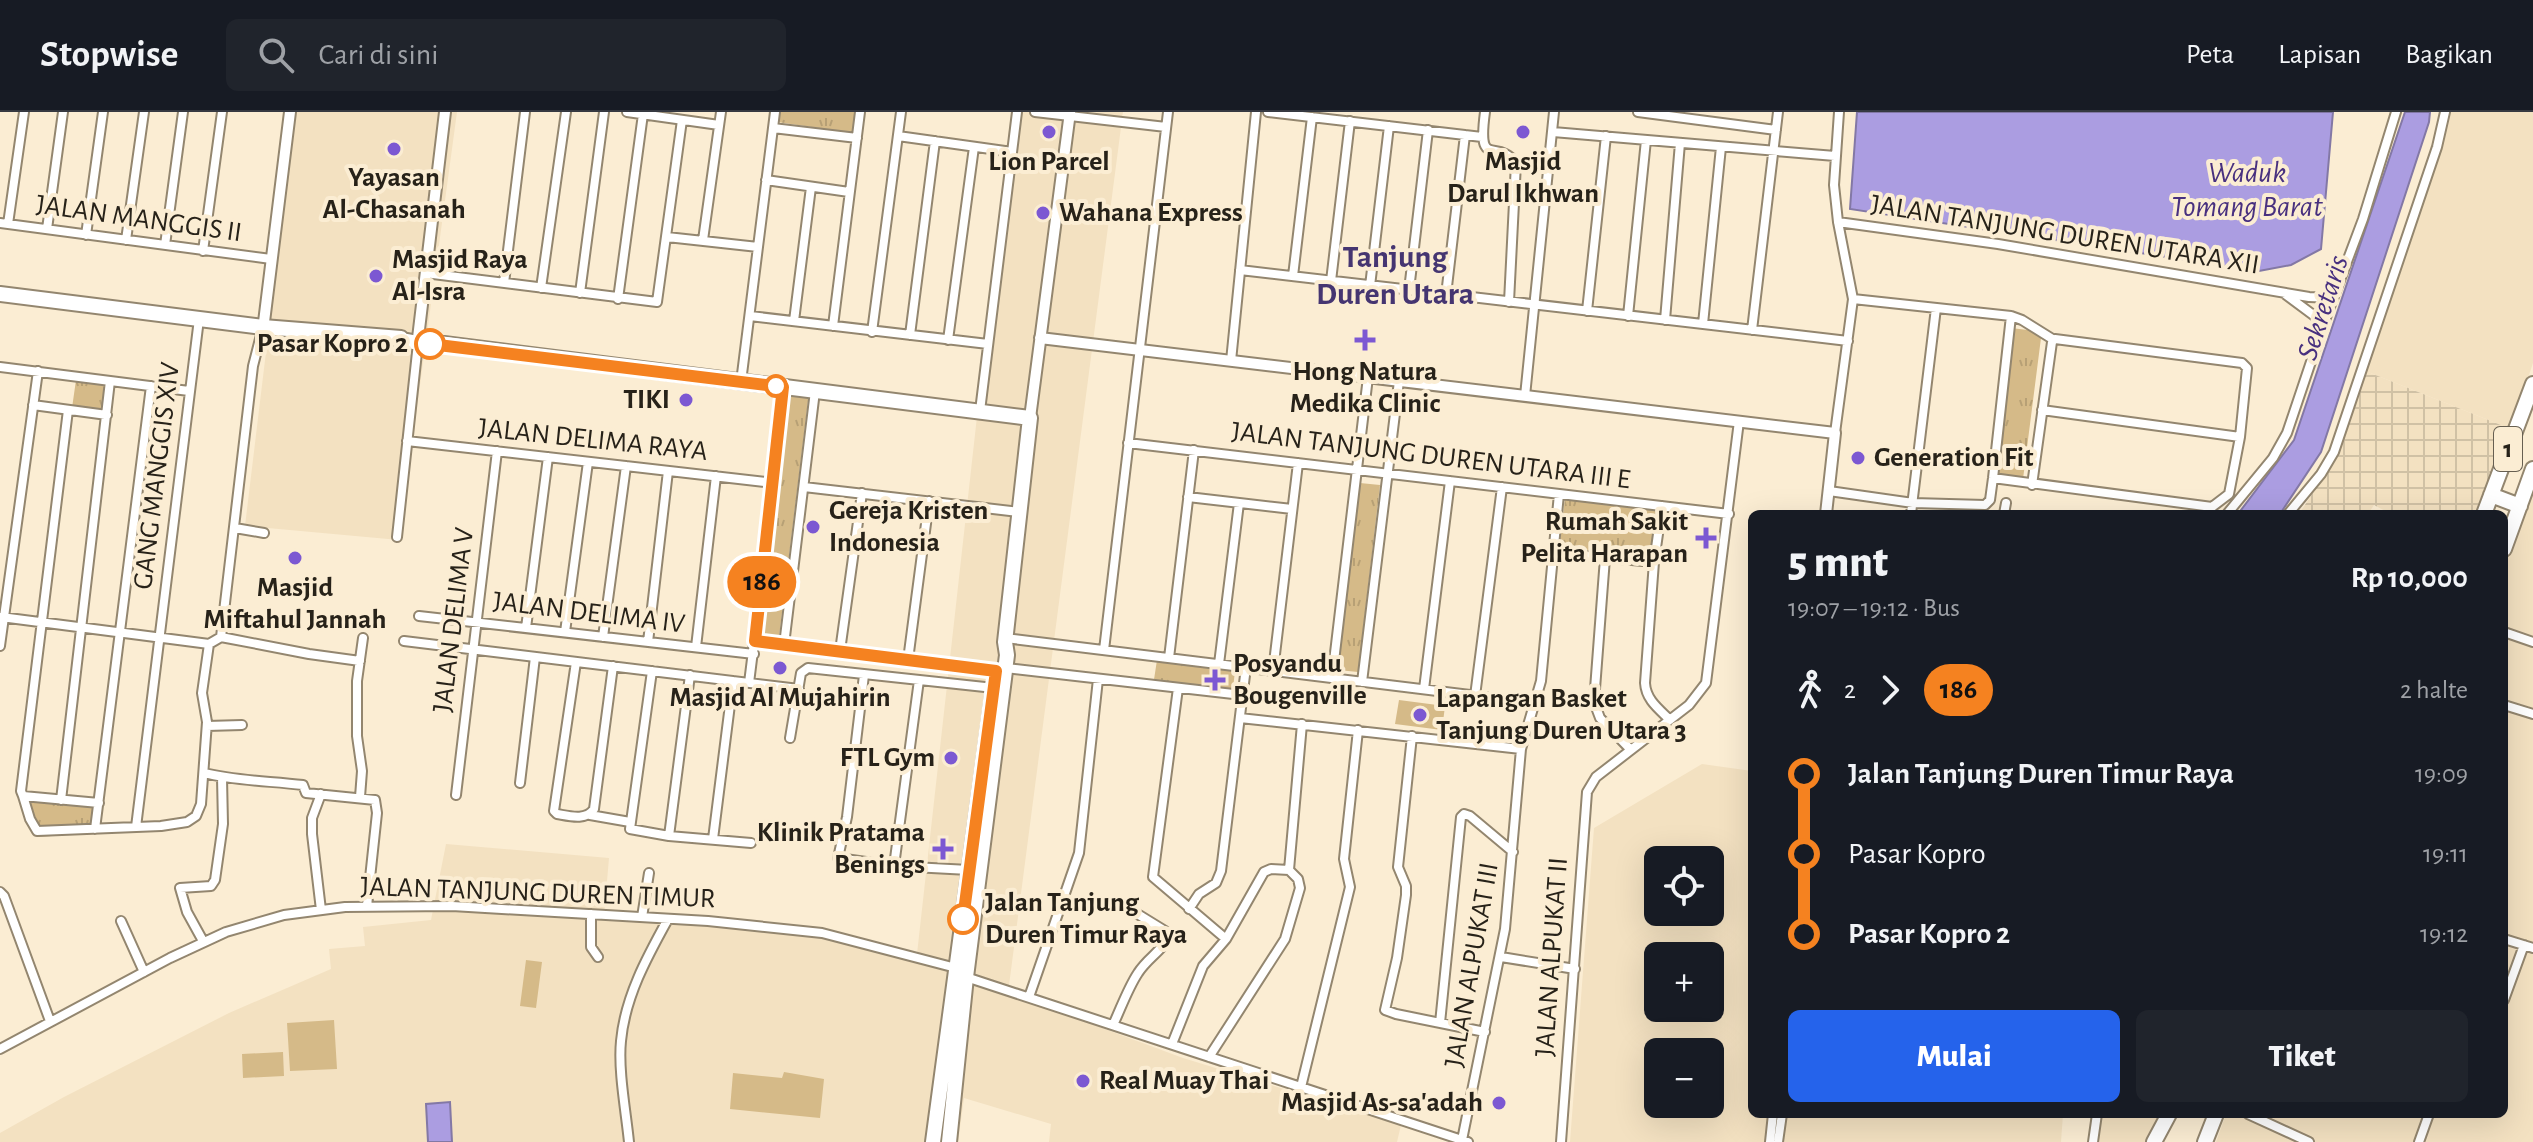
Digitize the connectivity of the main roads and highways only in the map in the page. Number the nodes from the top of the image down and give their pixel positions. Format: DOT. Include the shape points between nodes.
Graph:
graph roads {
  1 [pos="0,294"];
  2 [pos="2533,384"];
  3 [pos="2533,469"];
  4 [pos="2491,495"];
  5 [pos="2520,506"];
  6 [pos="2485,510"];
  7 [pos="2508,537"];
  8 [pos="1001,670"];
  9 [pos="961,972"];
  10 [pos="2168,1118"];
  11 [pos="2169,1118"];
  12 [pos="2214,1118"];
  13 [pos="933,1142"];
  14 [pos="949,1142"];
  15 [pos="2154,1142"];
  16 [pos="2163,1142"];
  17 [pos="2205,1142"];
  1 -- 8 [label="main road" via="1030,418"];
  2 -- 4 [label="main road, 1"];
  3 -- 5 [label="main road, 1"];
  4 -- 5 [label="main road"];
  4 -- 6 [label="main road, 1"];
  5 -- 7 [label="main road, 1"];
  8 -- 9 [label="main road"];
  8 -- 9 [label="main road" via="994,688 969,870"];
  9 -- 13 [label="main road"];
  9 -- 14 [label="main road"];
  10 -- 15 [label="main road"];
  11 -- 16 [label="main road"];
  12 -- 17 [label="main road"];
}
